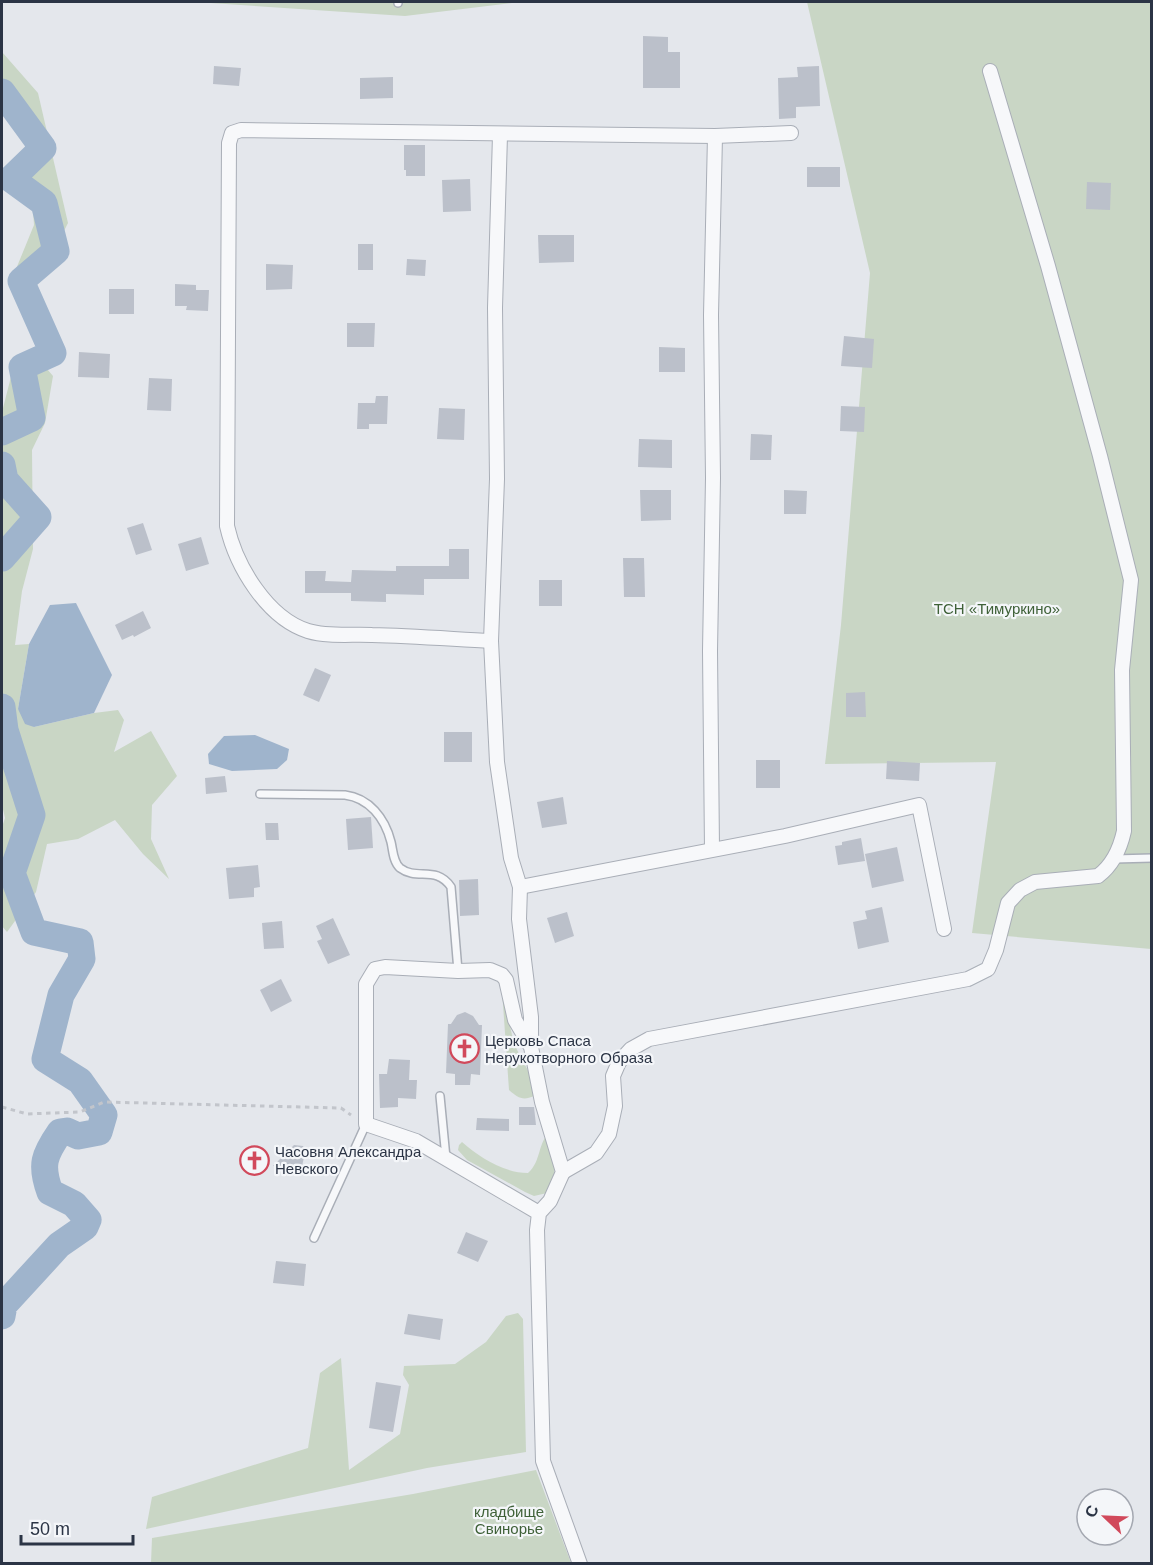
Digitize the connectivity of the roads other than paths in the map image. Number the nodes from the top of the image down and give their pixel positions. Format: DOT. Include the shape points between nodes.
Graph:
graph roads {
  1 [pos="990,71"];
  2 [pos="791,133"];
  3 [pos="500,135"];
  4 [pos="715,136"];
  5 [pos="492,641"];
  6 [pos="260,794"];
  7 [pos="712,849"];
  8 [pos="1152,858"];
  9 [pos="1114,859"];
  10 [pos="520,887"];
  11 [pos="944,929"];
  12 [pos="458,971"];
  13 [pos="531,1047"];
  14 [pos="440,1096"];
  15 [pos="366,1124"];
  16 [pos="446,1158"];
  17 [pos="563,1172"];
  18 [pos="539,1213"];
  19 [pos="314,1238"];
  20 [pos="580,1563"];
  1 -- 9 [label="street" via="1051,277 1131,580 1122,670 1124,831"];
  2 -- 4 [label="street"];
  3 -- 4 [label="street"];
  3 -- 5 [label="street"];
  3 -- 5 [label="street" via="241,130 232,133 229,143 227,526 238,559 256,590 278,613 308,631"];
  4 -- 7 [label="street" via="711,315"];
  5 -- 10 [label="street" via="497,762 511,858"];
  6 -- 12 [label="lane" via="345,795 370,805 383,821 400,868 437,875 451,887"];
  7 -- 10 [label="street"];
  7 -- 11 [label="street" via="920,805"];
  8 -- 9 [label="lane"];
  9 -- 17 [label="street" via="1098,876 1035,882 1020,890 1008,903 988,969 968,979 649,1039 631,1049 613,1076 615,1106 609,1134 596,1153"];
  10 -- 13 [label="street" via="519,920"];
  12 -- 13 [label="street" via="490,970 502,975 515,1020"];
  12 -- 15 [label="street" via="385,967 375,969 370,976 366,984"];
  13 -- 17 [label="street"];
  14 -- 16 [label="lane"];
  15 -- 16 [label="street" via="416,1141"];
  15 -- 19 [label="lane"];
  16 -- 18 [label="street"];
  17 -- 18 [label="street" via="550,1201"];
  18 -- 20 [label="street" via="543,1461"];
}
